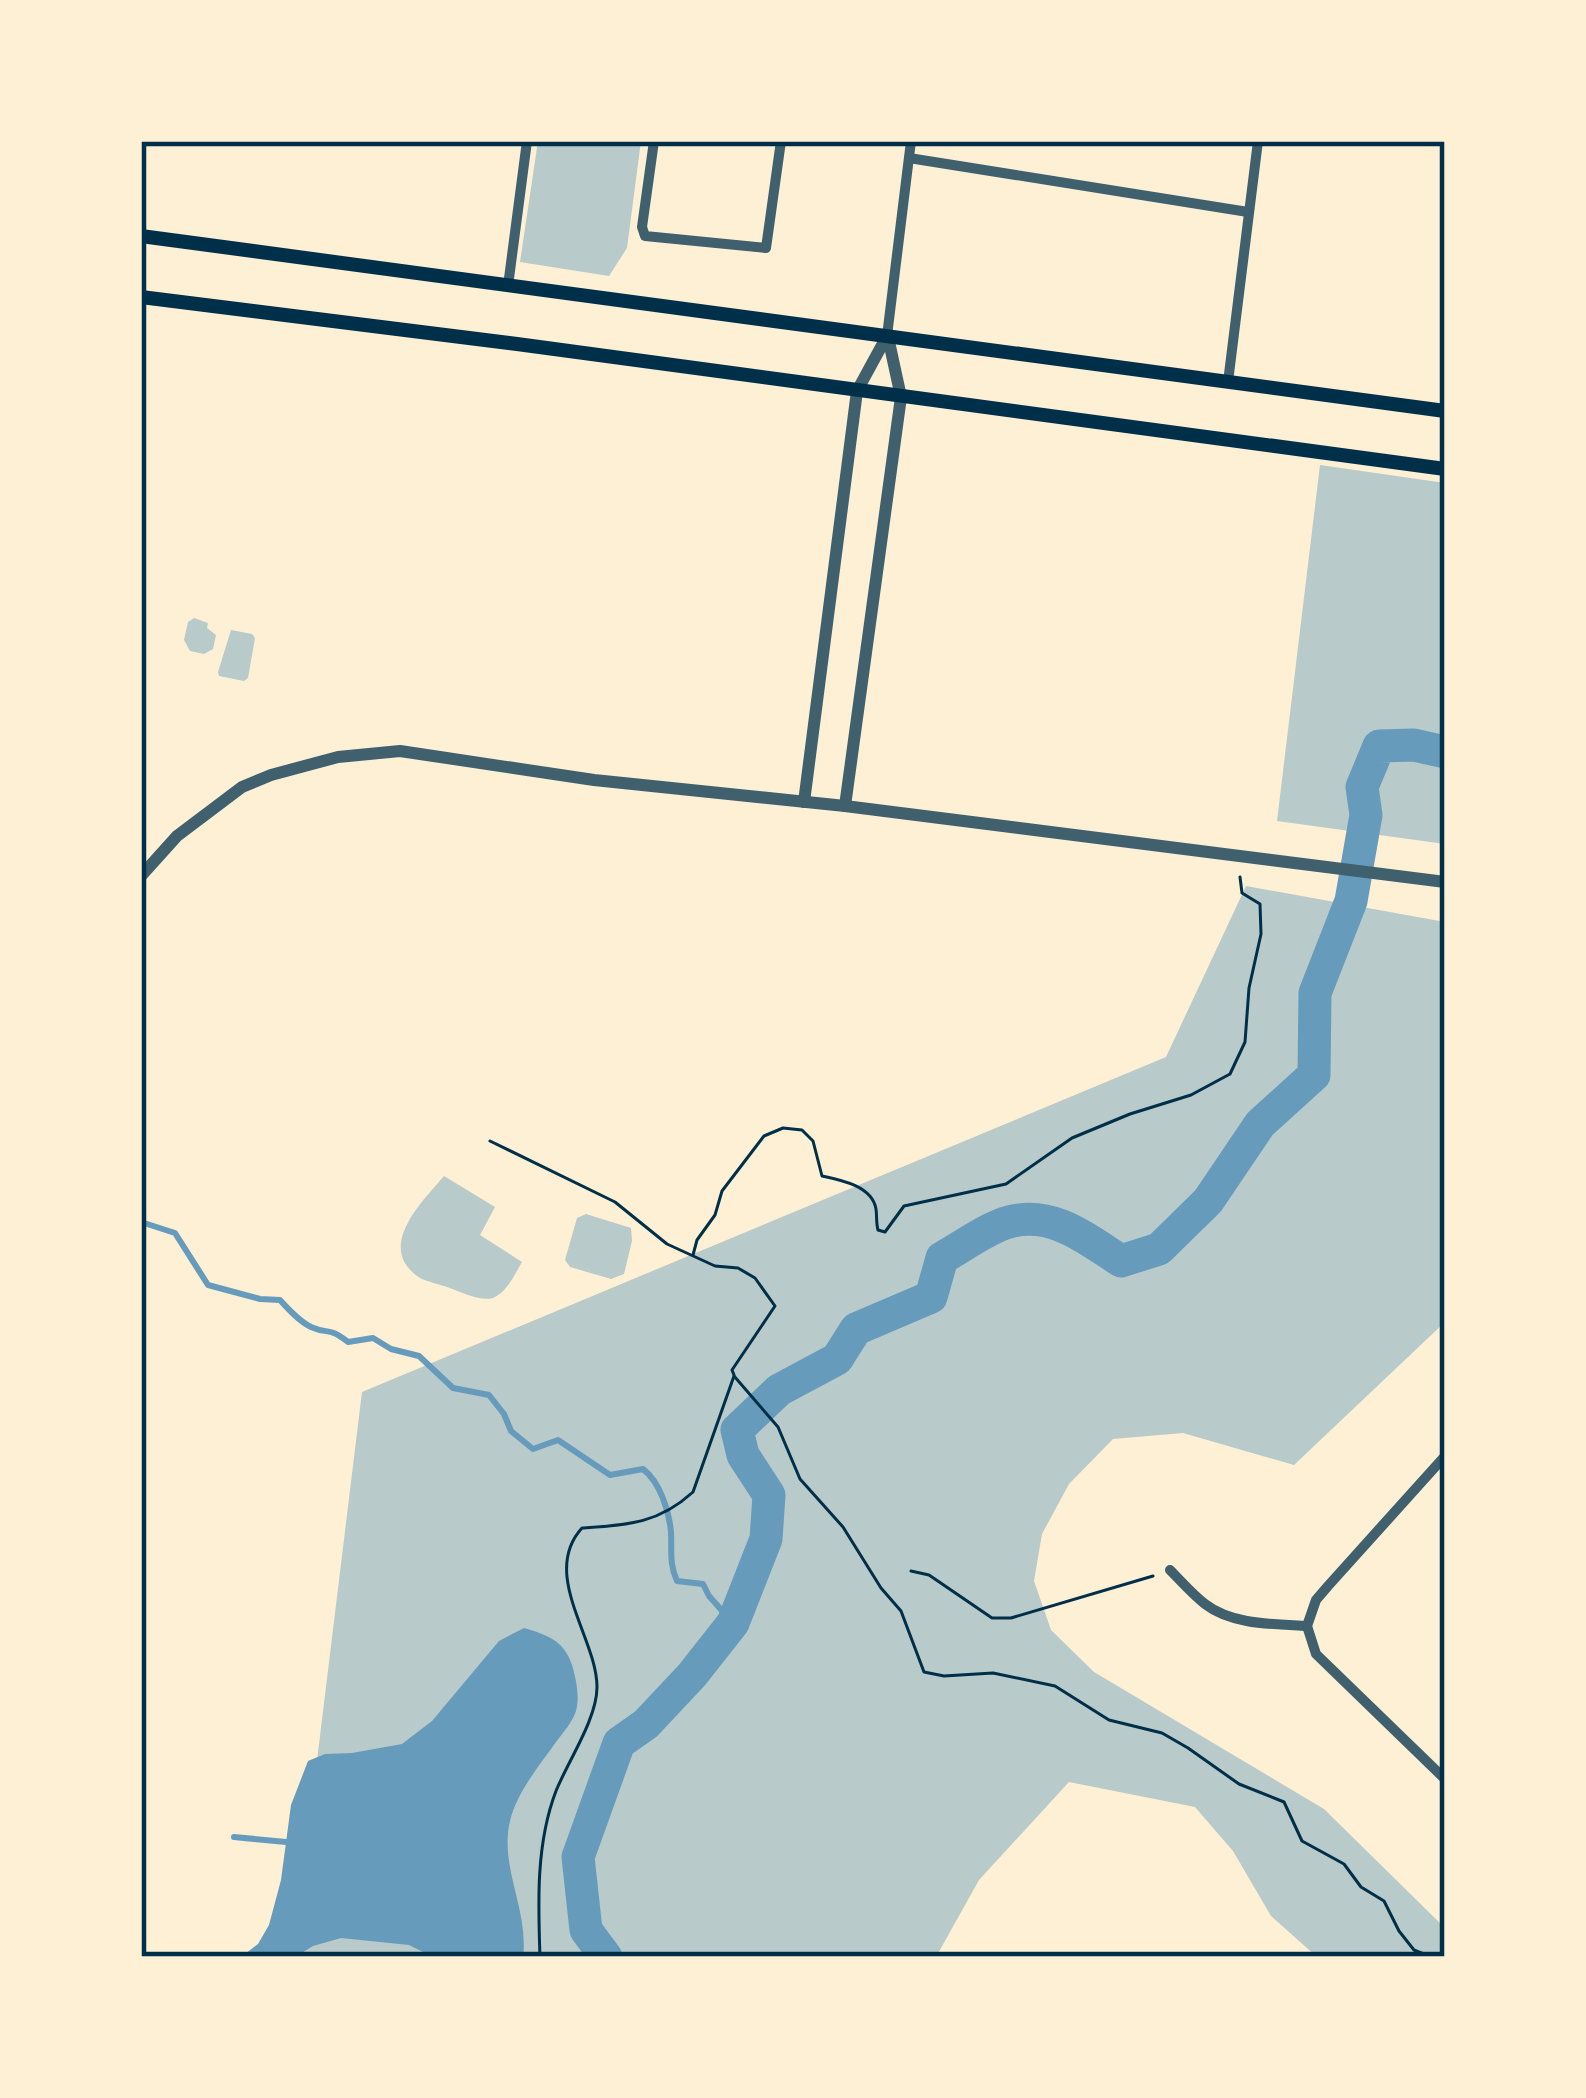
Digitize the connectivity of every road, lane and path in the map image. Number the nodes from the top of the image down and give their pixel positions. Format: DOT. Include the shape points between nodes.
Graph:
graph roads {
  1 [pos="527,141"];
  2 [pos="654,141"];
  3 [pos="781,141"];
  4 [pos="911,141"];
  5 [pos="1258,141"];
  6 [pos="909,158"];
  7 [pos="1248,212"];
  8 [pos="141,236"];
  9 [pos="508,286"];
  10 [pos="141,297"];
  11 [pos="887,336"];
  12 [pos="1228,382"];
  13 [pos="857,391"];
  14 [pos="901,397"];
  15 [pos="1445,411"];
  16 [pos="1445,469"];
  17 [pos="804,802"];
  18 [pos="845,806"];
  19 [pos="141,876"];
  20 [pos="1240,878"];
  21 [pos="1445,882"];
  22 [pos="490,1141"];
  23 [pos="693,1255"];
  24 [pos="734,1376"];
  25 [pos="1445,1456"];
  26 [pos="911,1570"];
  27 [pos="1170,1570"];
  28 [pos="1307,1626"];
  29 [pos="1445,1779"];
  30 [pos="540,1957"];
  31 [pos="1431,1957"];
  1 -- 9 [label="street"];
  2 -- 3 [label="street" via="646,236 766,248"];
  4 -- 6 [label="street"];
  5 -- 7 [label="street"];
  6 -- 7 [label="street"];
  6 -- 11 [label="street"];
  7 -- 12 [label="street"];
  8 -- 9 [label="main road"];
  9 -- 11 [label="main road"];
  10 -- 13 [label="main road"];
  11 -- 12 [label="main road"];
  11 -- 13 [label="street"];
  11 -- 14 [label="street"];
  12 -- 15 [label="main road"];
  13 -- 14 [label="main road"];
  13 -- 17 [label="street"];
  14 -- 16 [label="main road"];
  14 -- 18 [label="street"];
  17 -- 18 [label="street"];
  17 -- 19 [label="street" via="374,752 242,787 177,836"];
  18 -- 21 [label="street"];
  20 -- 23 [label="path" via="1242,893 1260,904 1261,934 1245,1042 1230,1074 1072,1138 1006,1184 904,1205 885,1232 871,1198 822,1176 813,1141 784,1128 764,1136 722,1191"];
  22 -- 23 [label="path" via="615,1202"];
  23 -- 24 [label="path" via="755,1277 775,1306"];
  24 -- 30 [label="path" via="693,1492 635,1525 582,1528 574,1537 568,1588 598,1688 554,1795 540,1856"];
  24 -- 31 [label="path" via="778,1426 800,1479 901,1611 924,1672 1055,1685 1108,1720 1162,1733 1239,1784 1284,1802 1302,1841 1344,1864 1384,1901 1414,1950"];
  25 -- 28 [label="street" via="1316,1600"];
  26 -- 27 [label="path" via="992,1618"];
  27 -- 28 [label="street" via="1220,1612"];
  28 -- 29 [label="street" via="1316,1654"];
}
